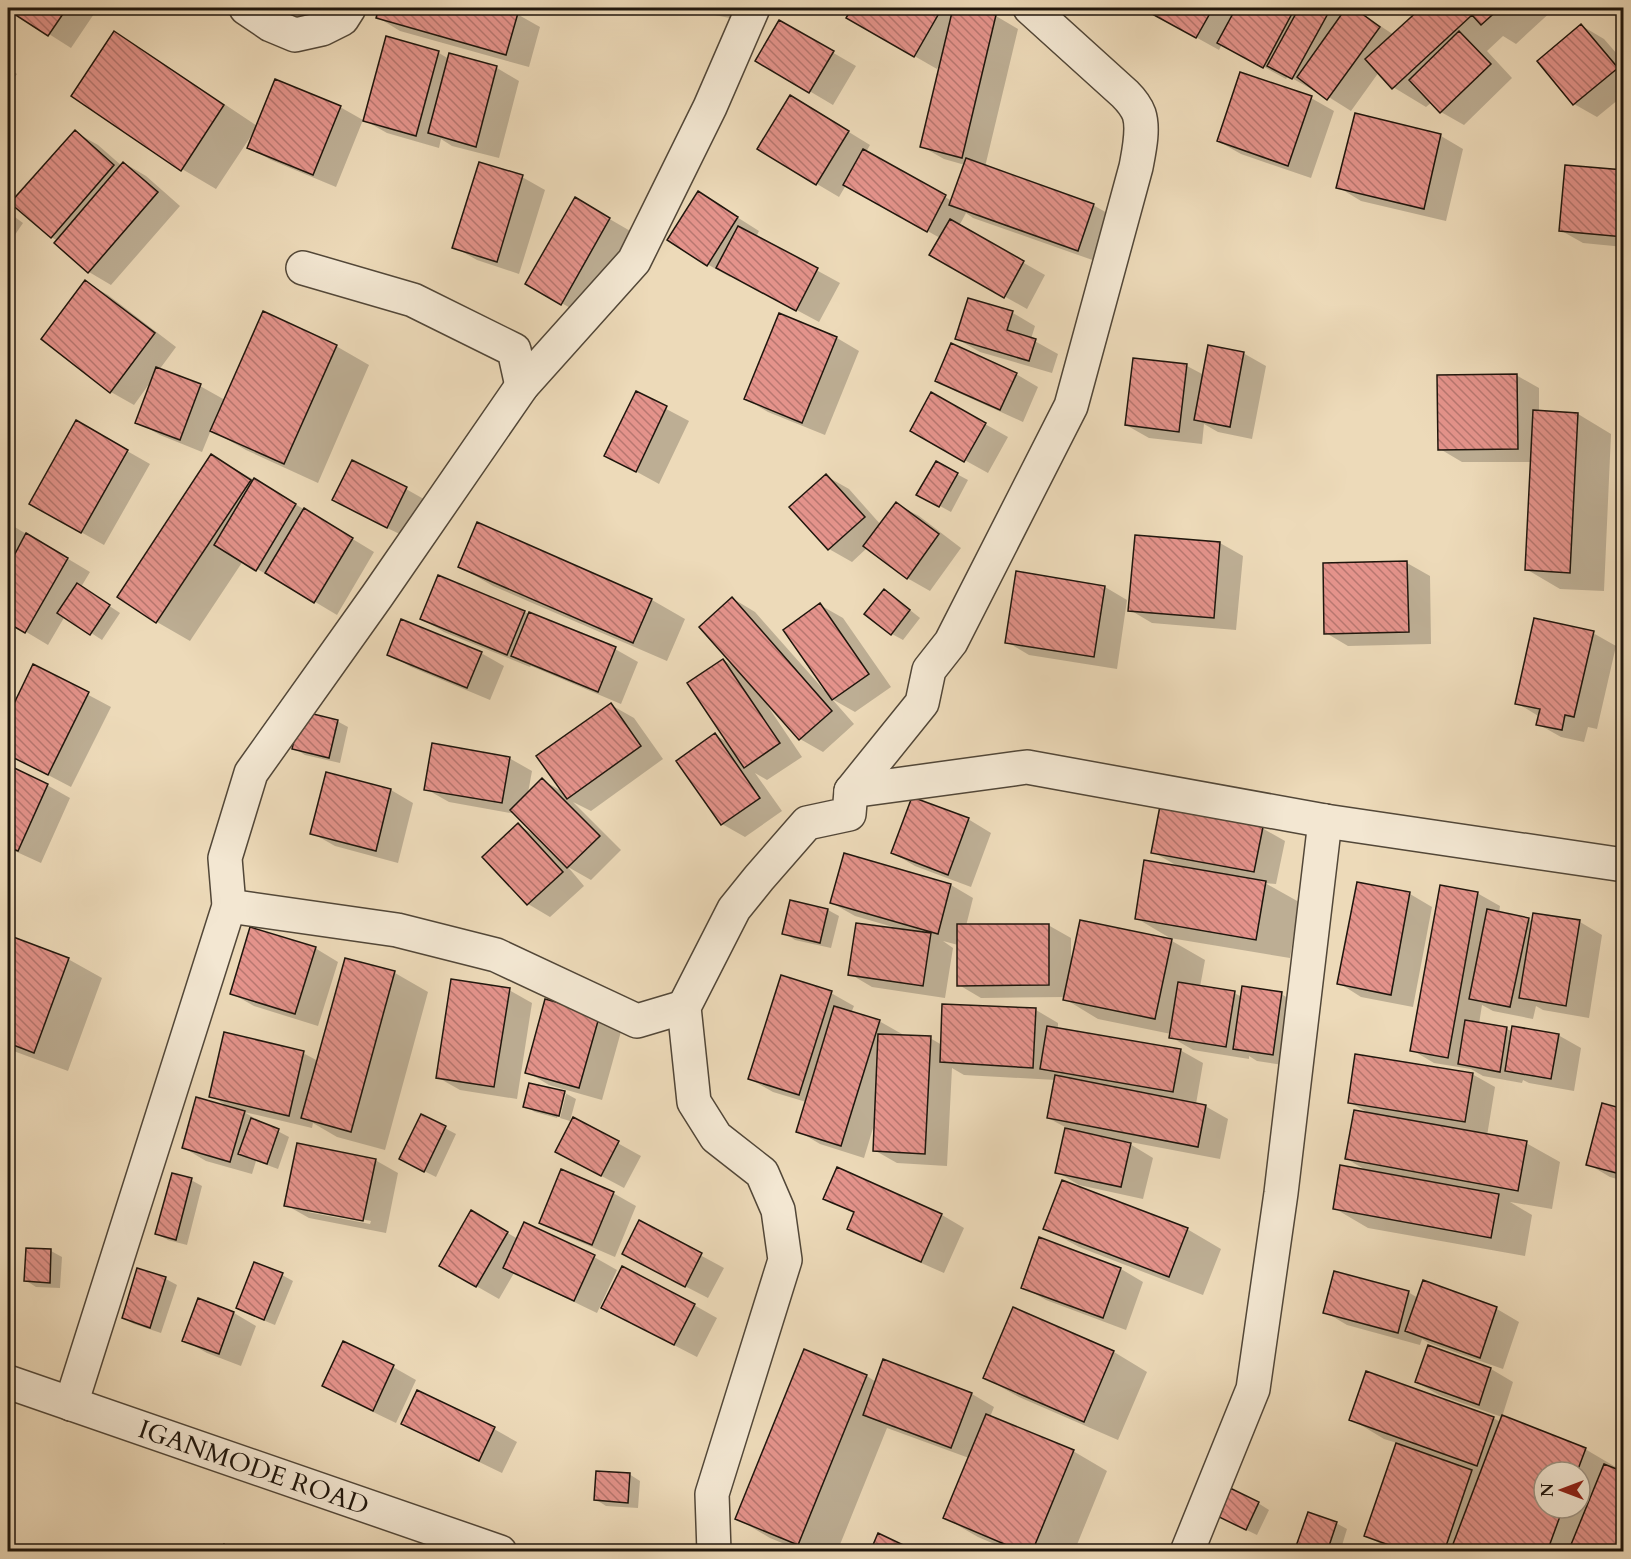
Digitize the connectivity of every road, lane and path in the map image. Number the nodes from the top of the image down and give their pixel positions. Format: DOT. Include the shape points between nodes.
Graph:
graph roads {
  1 [pos="246,8"];
  2 [pos="349,8"];
  3 [pos="753,8"];
  4 [pos="1030,8"];
  5 [pos="303,268"];
  6 [pos="522,386"];
  7 [pos="851,791"];
  8 [pos="1325,821"];
  9 [pos="1623,866"];
  10 [pos="229,906"];
  11 [pos="684,1007"];
  12 [pos="8,1382"];
  13 [pos="71,1404"];
  14 [pos="500,1551"];
  15 [pos="714,1551"];
  16 [pos="1187,1551"];
  1 -- 2 [label="street" via="295,35 322,29 342,19"];
  3 -- 6 [label="street" via="710,107 634,261"];
  4 -- 7 [label="street" via="1134,104 1140,115 1136,167 1071,406 951,642 929,670 922,704"];
  5 -- 6 [label="street" via="413,300 514,350"];
  6 -- 10 [label="street" via="250,773 225,858"];
  7 -- 8 [label="street" via="1027,767"];
  7 -- 11 [label="street" via="849,814 807,823 734,909"];
  8 -- 9 [label="street"];
  8 -- 16 [label="street" via="1281,1193 1253,1389"];
  10 -- 11 [label="street" via="397,930 496,955 637,1021"];
  10 -- 13 [label="street"];
  11 -- 15 [label="street" via="694,1102 716,1137 762,1173 778,1210 785,1260 712,1494"];
  12 -- 13 [label="street, IGANMODE ROAD"];
  13 -- 14 [label="street, IGANMODE ROAD"];
}
